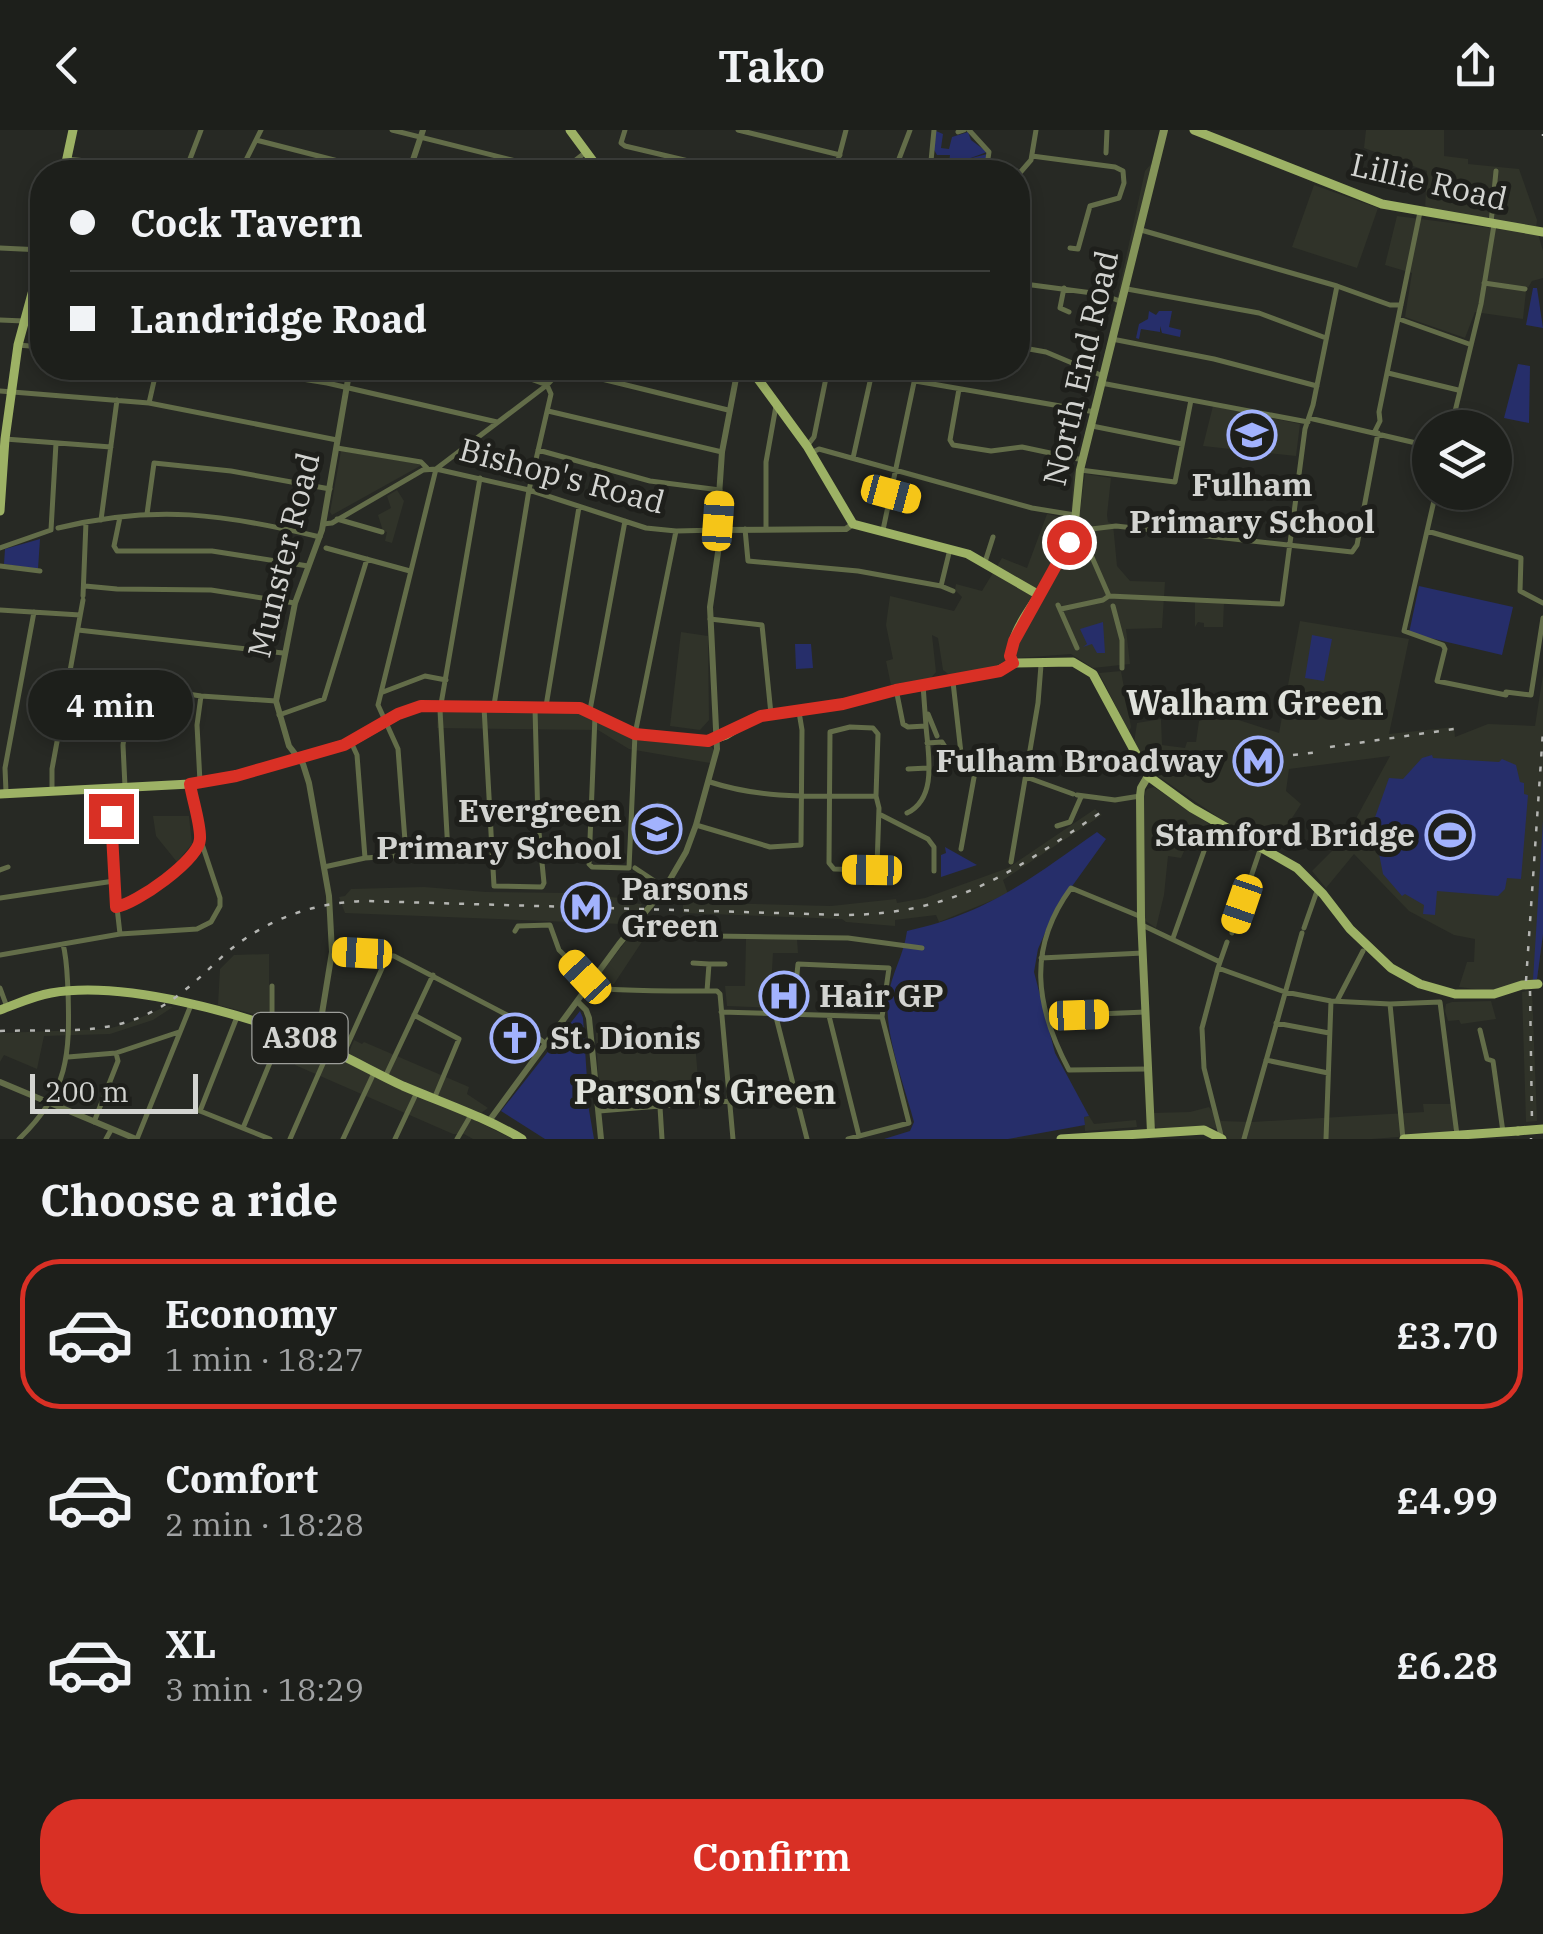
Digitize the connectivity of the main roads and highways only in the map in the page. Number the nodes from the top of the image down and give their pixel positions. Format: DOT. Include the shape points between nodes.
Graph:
graph roads {
  1 [pos="73,130"];
  2 [pos="570,130"];
  3 [pos="1164,130"];
  4 [pos="1194,130"];
  5 [pos="67,160"];
  6 [pos="592,160"];
  7 [pos="1543,232"];
  8 [pos="30,301"];
  9 [pos="760,380"];
  10 [pos="2,458"];
  11 [pos="0,511"];
  12 [pos="1039,595"];
  13 [pos="1013,663"];
  14 [pos="1148,776"];
  15 [pos="3,794"];
  16 [pos="1541,984"];
  17 [pos="3,1008"];
  18 [pos="1543,1130"];
  19 [pos="1151,1132"];
  20 [pos="1511,1133"];
  21 [pos="1129,1136"];
  22 [pos="1104,1137"];
  23 [pos="522,1139"];
  24 [pos="1060,1139"];
  25 [pos="1222,1139"];
  26 [pos="1404,1139"];
  1 -- 5 [label="main road"];
  2 -- 6 [label="main road"];
  3 -- 12 [label="main road, North End Road" via="1082,460 1078,532"];
  4 -- 7 [label="main road, Lillie Road" via="1382,204"];
  8 -- 10 [label="main road"];
  9 -- 12 [label="main road" via="853,524 985,562"];
  10 -- 11 [label="main road"];
  12 -- 13 [label="main road, North End Road" via="1014,641"];
  13 -- 14 [label="main road" via="1073,662 1093,674"];
  13 -- 15 [label="main road" via="1000,671 771,714 717,739 635,734 593,712 442,704 410,709 351,742 236,776"];
  14 -- 16 [label="main road" via="1296,868 1401,974 1455,994"];
  14 -- 19 [label="main road" via="1140,796"];
  17 -- 23 [label="main road, A308" via="68,991 144,995 236,1017 317,1044"];
  18 -- 20 [label="main road, bridge"];
  19 -- 21 [label="main road"];
  19 -- 25 [label="main road" via="1204,1130"];
  20 -- 26 [label="main road"];
  21 -- 22 [label="main road"];
  22 -- 24 [label="main road"];
}
